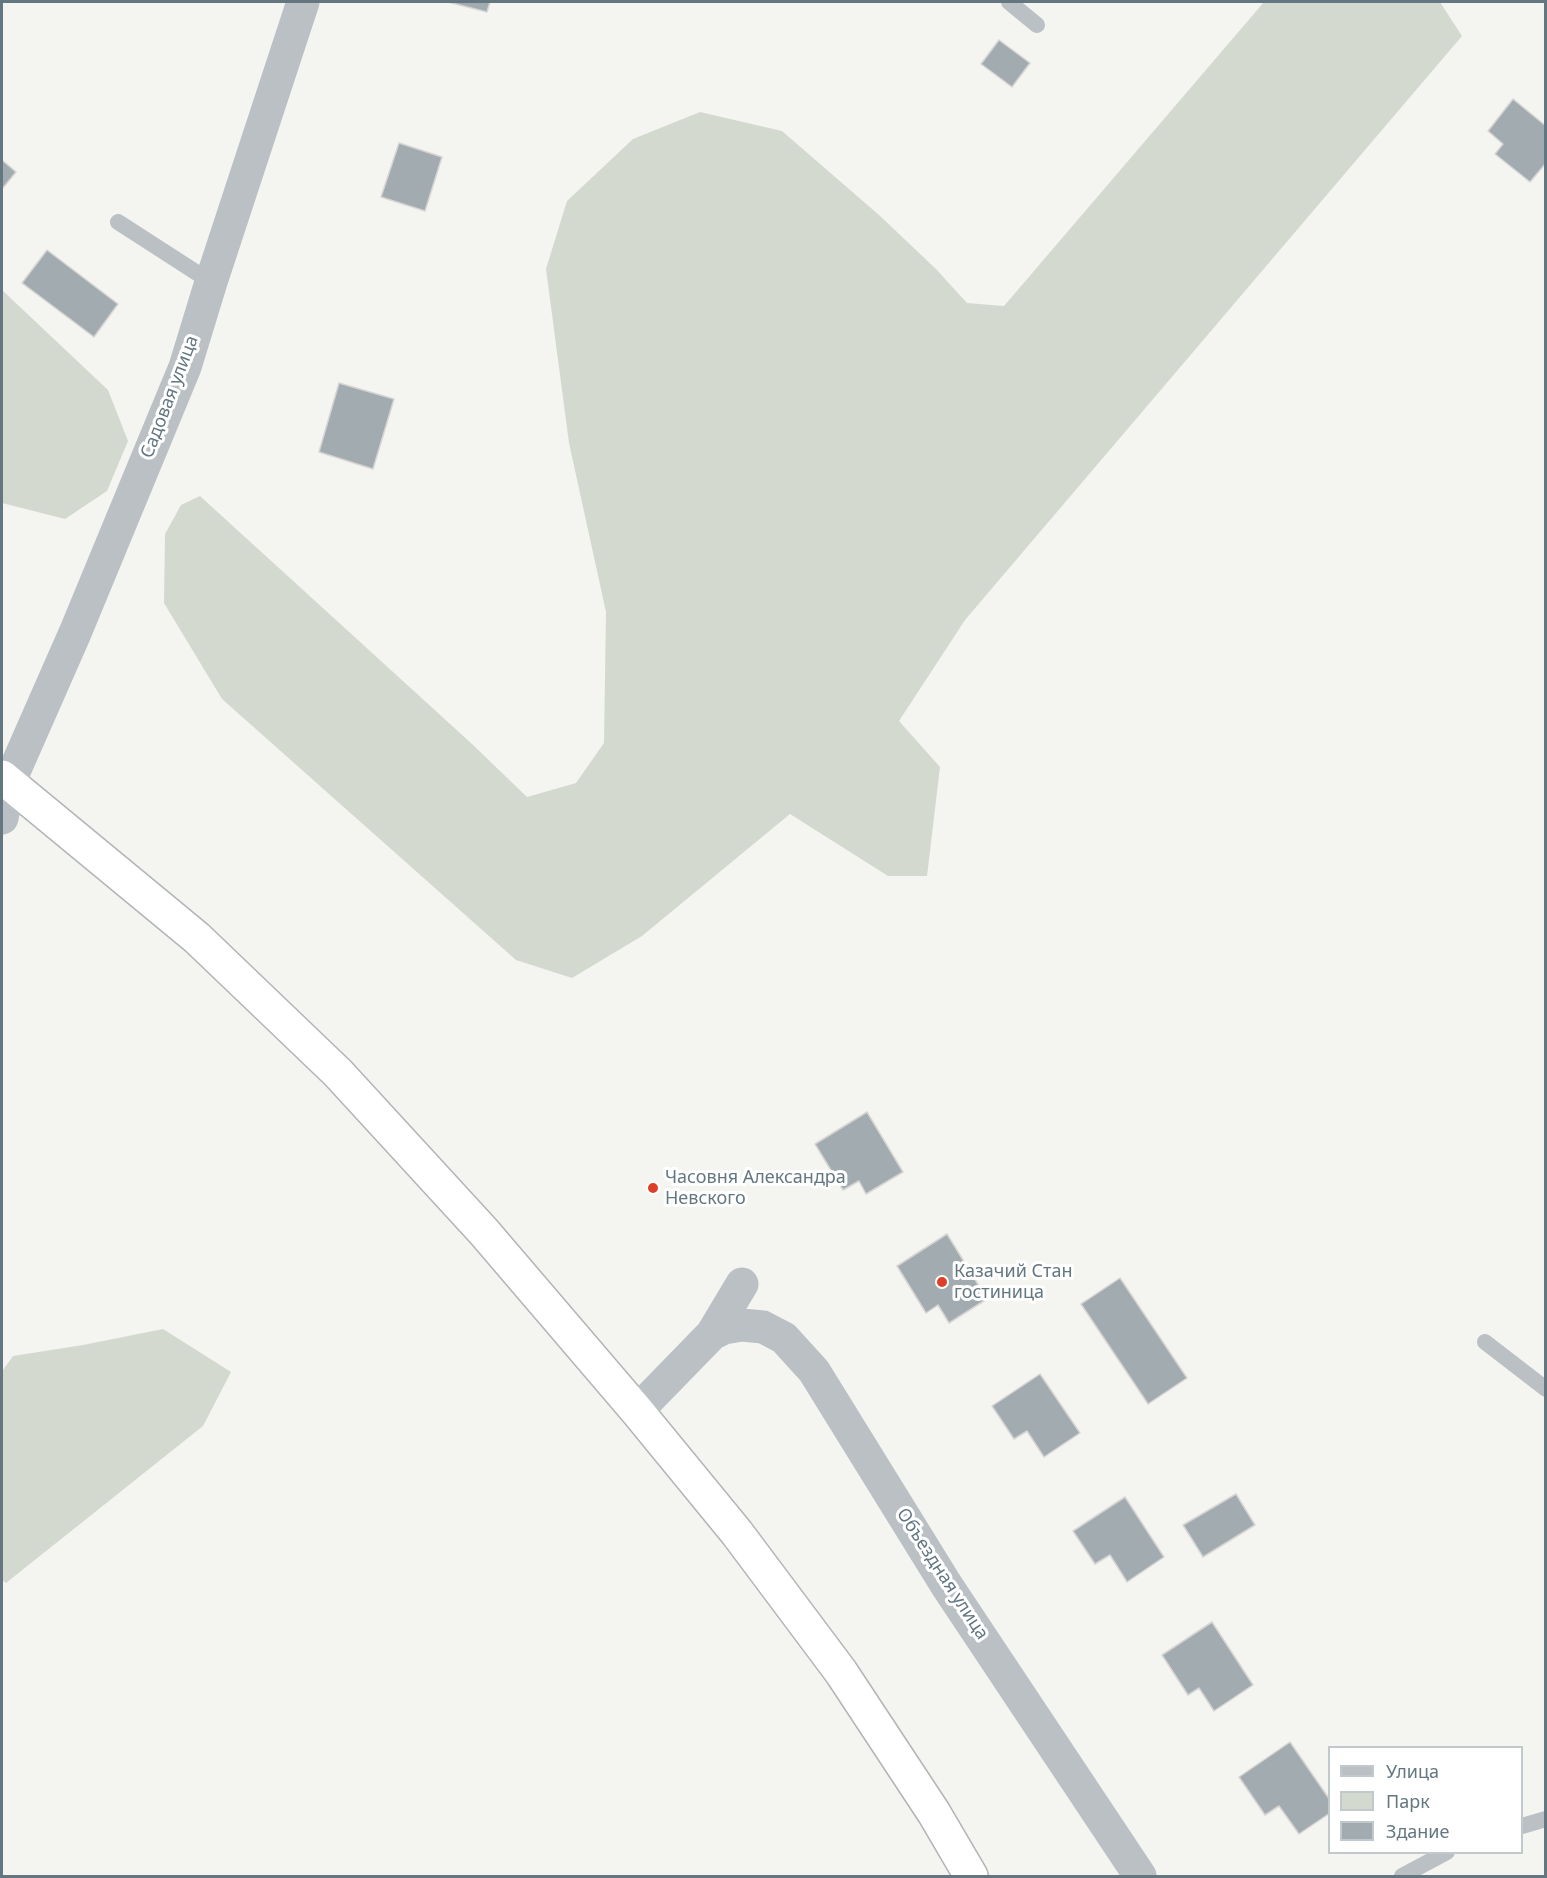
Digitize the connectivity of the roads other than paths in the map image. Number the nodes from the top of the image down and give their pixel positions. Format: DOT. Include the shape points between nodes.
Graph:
graph roads {
  1 [pos="303,2"];
  2 [pos="1009,2"];
  3 [pos="1037,25"];
  4 [pos="118,222"];
  5 [pos="210,282"];
  6 [pos="5,780"];
  7 [pos="2,818"];
  8 [pos="742,1284"];
  9 [pos="712,1334"];
  10 [pos="1485,1342"];
  11 [pos="1545,1389"];
  12 [pos="638,1411"];
  13 [pos="1545,1819"];
  14 [pos="1523,1825"];
  15 [pos="1443,1854"];
  16 [pos="971,1876"];
  17 [pos="1140,1876"];
  18 [pos="1402,1876"];
  1 -- 5 [label="street, Садовая улица"];
  2 -- 3 [label="lane"];
  4 -- 5 [label="lane"];
  5 -- 6 [label="street, Садовая улица" via="184,368 75,633"];
  6 -- 7 [label="street, Садовая улица"];
  6 -- 12 [label="highway" via="197,938 338,1073 484,1232"];
  8 -- 9 [label="street"];
  9 -- 12 [label="street"];
  9 -- 17 [label="street, Объездная улица" via="742,1325 764,1327 784,1338 814,1371 947,1586"];
  10 -- 11 [label="lane"];
  12 -- 16 [label="highway" via="737,1533 841,1672"];
  13 -- 14 [label="lane"];
  15 -- 18 [label="lane"];
}
